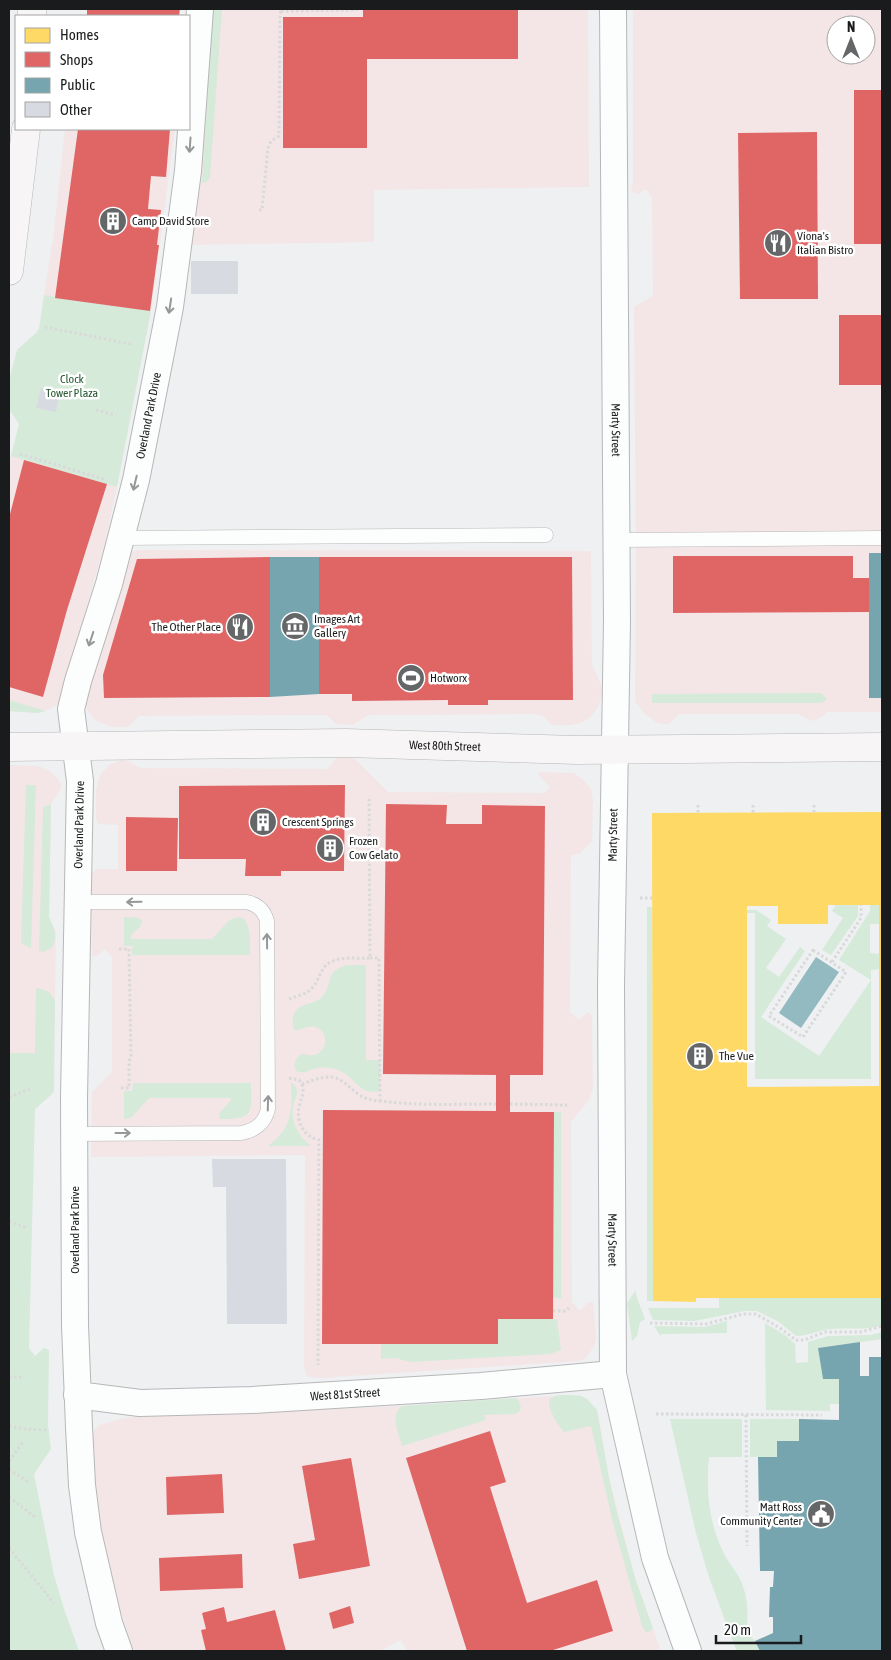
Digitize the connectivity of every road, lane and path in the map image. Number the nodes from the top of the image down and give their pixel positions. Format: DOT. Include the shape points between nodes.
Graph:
graph roads {
  1 [pos="200,9"];
  2 [pos="356,9"];
  3 [pos="612,9"];
  4 [pos="281,10"];
  5 [pos="26,130"];
  6 [pos="259,210"];
  7 [pos="9,271"];
  8 [pos="45,327"];
  9 [pos="132,344"];
  10 [pos="96,410"];
  11 [pos="116,415"];
  12 [pos="20,454"];
  13 [pos="110,480"];
  14 [pos="546,535"];
  15 [pos="121,538"];
  16 [pos="882,538"];
  17 [pos="616,540"];
  18 [pos="76,745"];
  19 [pos="9,747"];
  20 [pos="882,747"];
  21 [pos="614,750"];
  22 [pos="369,796"];
  23 [pos="698,805"];
  24 [pos="753,805"];
  25 [pos="814,805"];
  26 [pos="698,813"];
  27 [pos="753,813"];
  28 [pos="814,813"];
  29 [pos="640,898"];
  30 [pos="652,898"];
  31 [pos="78,902"];
  32 [pos="861,905"];
  33 [pos="119,949"];
  34 [pos="370,958"];
  35 [pos="832,962"];
  36 [pos="288,999"];
  37 [pos="288,1078"];
  38 [pos="302,1084"];
  39 [pos="120,1088"];
  40 [pos="30,1089"];
  41 [pos="9,1096"];
  42 [pos="380,1101"];
  43 [pos="496,1104"];
  44 [pos="510,1104"];
  45 [pos="567,1105"];
  46 [pos="74,1134"];
  47 [pos="9,1220"];
  48 [pos="27,1228"];
  49 [pos="569,1308"];
  50 [pos="553,1311"];
  51 [pos="650,1323"];
  52 [pos="882,1326"];
  53 [pos="318,1365"];
  54 [pos="613,1374"];
  55 [pos="9,1377"];
  56 [pos="23,1377"];
  57 [pos="77,1396"];
  58 [pos="656,1414"];
  59 [pos="746,1415"];
  60 [pos="822,1415"];
  61 [pos="9,1426"];
  62 [pos="49,1430"];
  63 [pos="24,1441"];
  64 [pos="9,1461"];
  65 [pos="9,1469"];
  66 [pos="30,1483"];
  67 [pos="9,1497"];
  68 [pos="36,1518"];
  69 [pos="747,1546"];
  70 [pos="9,1548"];
  71 [pos="54,1603"];
  72 [pos="119,1651"];
  73 [pos="688,1651"];
  1 -- 15 [label="street, Overland Park Drive, one-way" via="188,171 170,307 136,480"];
  2 -- 4 [label="path"];
  3 -- 17 [label="street, Marty Street"];
  4 -- 6 [label="path" via="279,136 271,141 268,148 262,210"];
  5 -- 7 [label="street"];
  8 -- 9 [label="path"];
  10 -- 11 [label="path"];
  12 -- 13 [label="path"];
  14 -- 15 [label="lane"];
  15 -- 18 [label="street, Overland Park Drive, one-way" via="72,699"];
  16 -- 17 [label="lane"];
  17 -- 21 [label="street, Marty Street"];
  18 -- 19 [label="street, West 80th Street"];
  18 -- 21 [label="street, West 80th Street" via="346,743"];
  18 -- 31 [label="street, Overland Park Drive" via="80,780"];
  20 -- 21 [label="street, West 80th Street"];
  21 -- 54 [label="street, Marty Street" via="611,985"];
  22 -- 34 [label="path"];
  23 -- 26 [label="path"];
  24 -- 27 [label="path"];
  25 -- 28 [label="path"];
  29 -- 30 [label="path"];
  31 -- 46 [label="street, Overland Park Drive"];
  46 -- 31 [label="lane, one-way" via="241,1133 262,1123 268,1110 267,921 262,910 246,902"];
  32 -- 35 [label="path" via="861,918"];
  33 -- 39 [label="path" via="128,949 131,1047 128,1088"];
  34 -- 36 [label="path" via="331,961 324,966 313,988"];
  34 -- 42 [label="path" via="379,958"];
  35 -- 35 [label="path" via="846,972 802,1037 769,1016 813,950"];
  37 -- 38 [label="path"];
  38 -- 42 [label="path" via="330,1077 341,1080 367,1099"];
  38 -- 53 [label="path" via="304,1093 298,1110 300,1122 307,1135 319,1140"];
  40 -- 41 [label="path"];
  42 -- 43 [label="path"];
  44 -- 45 [label="path"];
  46 -- 57 [label="street, Overland Park Drive"];
  47 -- 48 [label="path"];
  49 -- 50 [label="path"];
  51 -- 52 [label="path" via="706,1324 743,1314 756,1314 796,1340 825,1332 861,1332"];
  54 -- 57 [label="street, West 81st Street" via="252,1400 140,1402"];
  54 -- 73 [label="street, Marty Street" via="655,1558"];
  55 -- 56 [label="path"];
  57 -- 72 [label="street, Overland Park Drive" via="88,1532 109,1623"];
  58 -- 59 [label="path"];
  59 -- 60 [label="path"];
  59 -- 69 [label="path"];
  61 -- 62 [label="path"];
  63 -- 64 [label="path"];
  65 -- 66 [label="path"];
  67 -- 68 [label="path"];
  70 -- 71 [label="path"];
}
